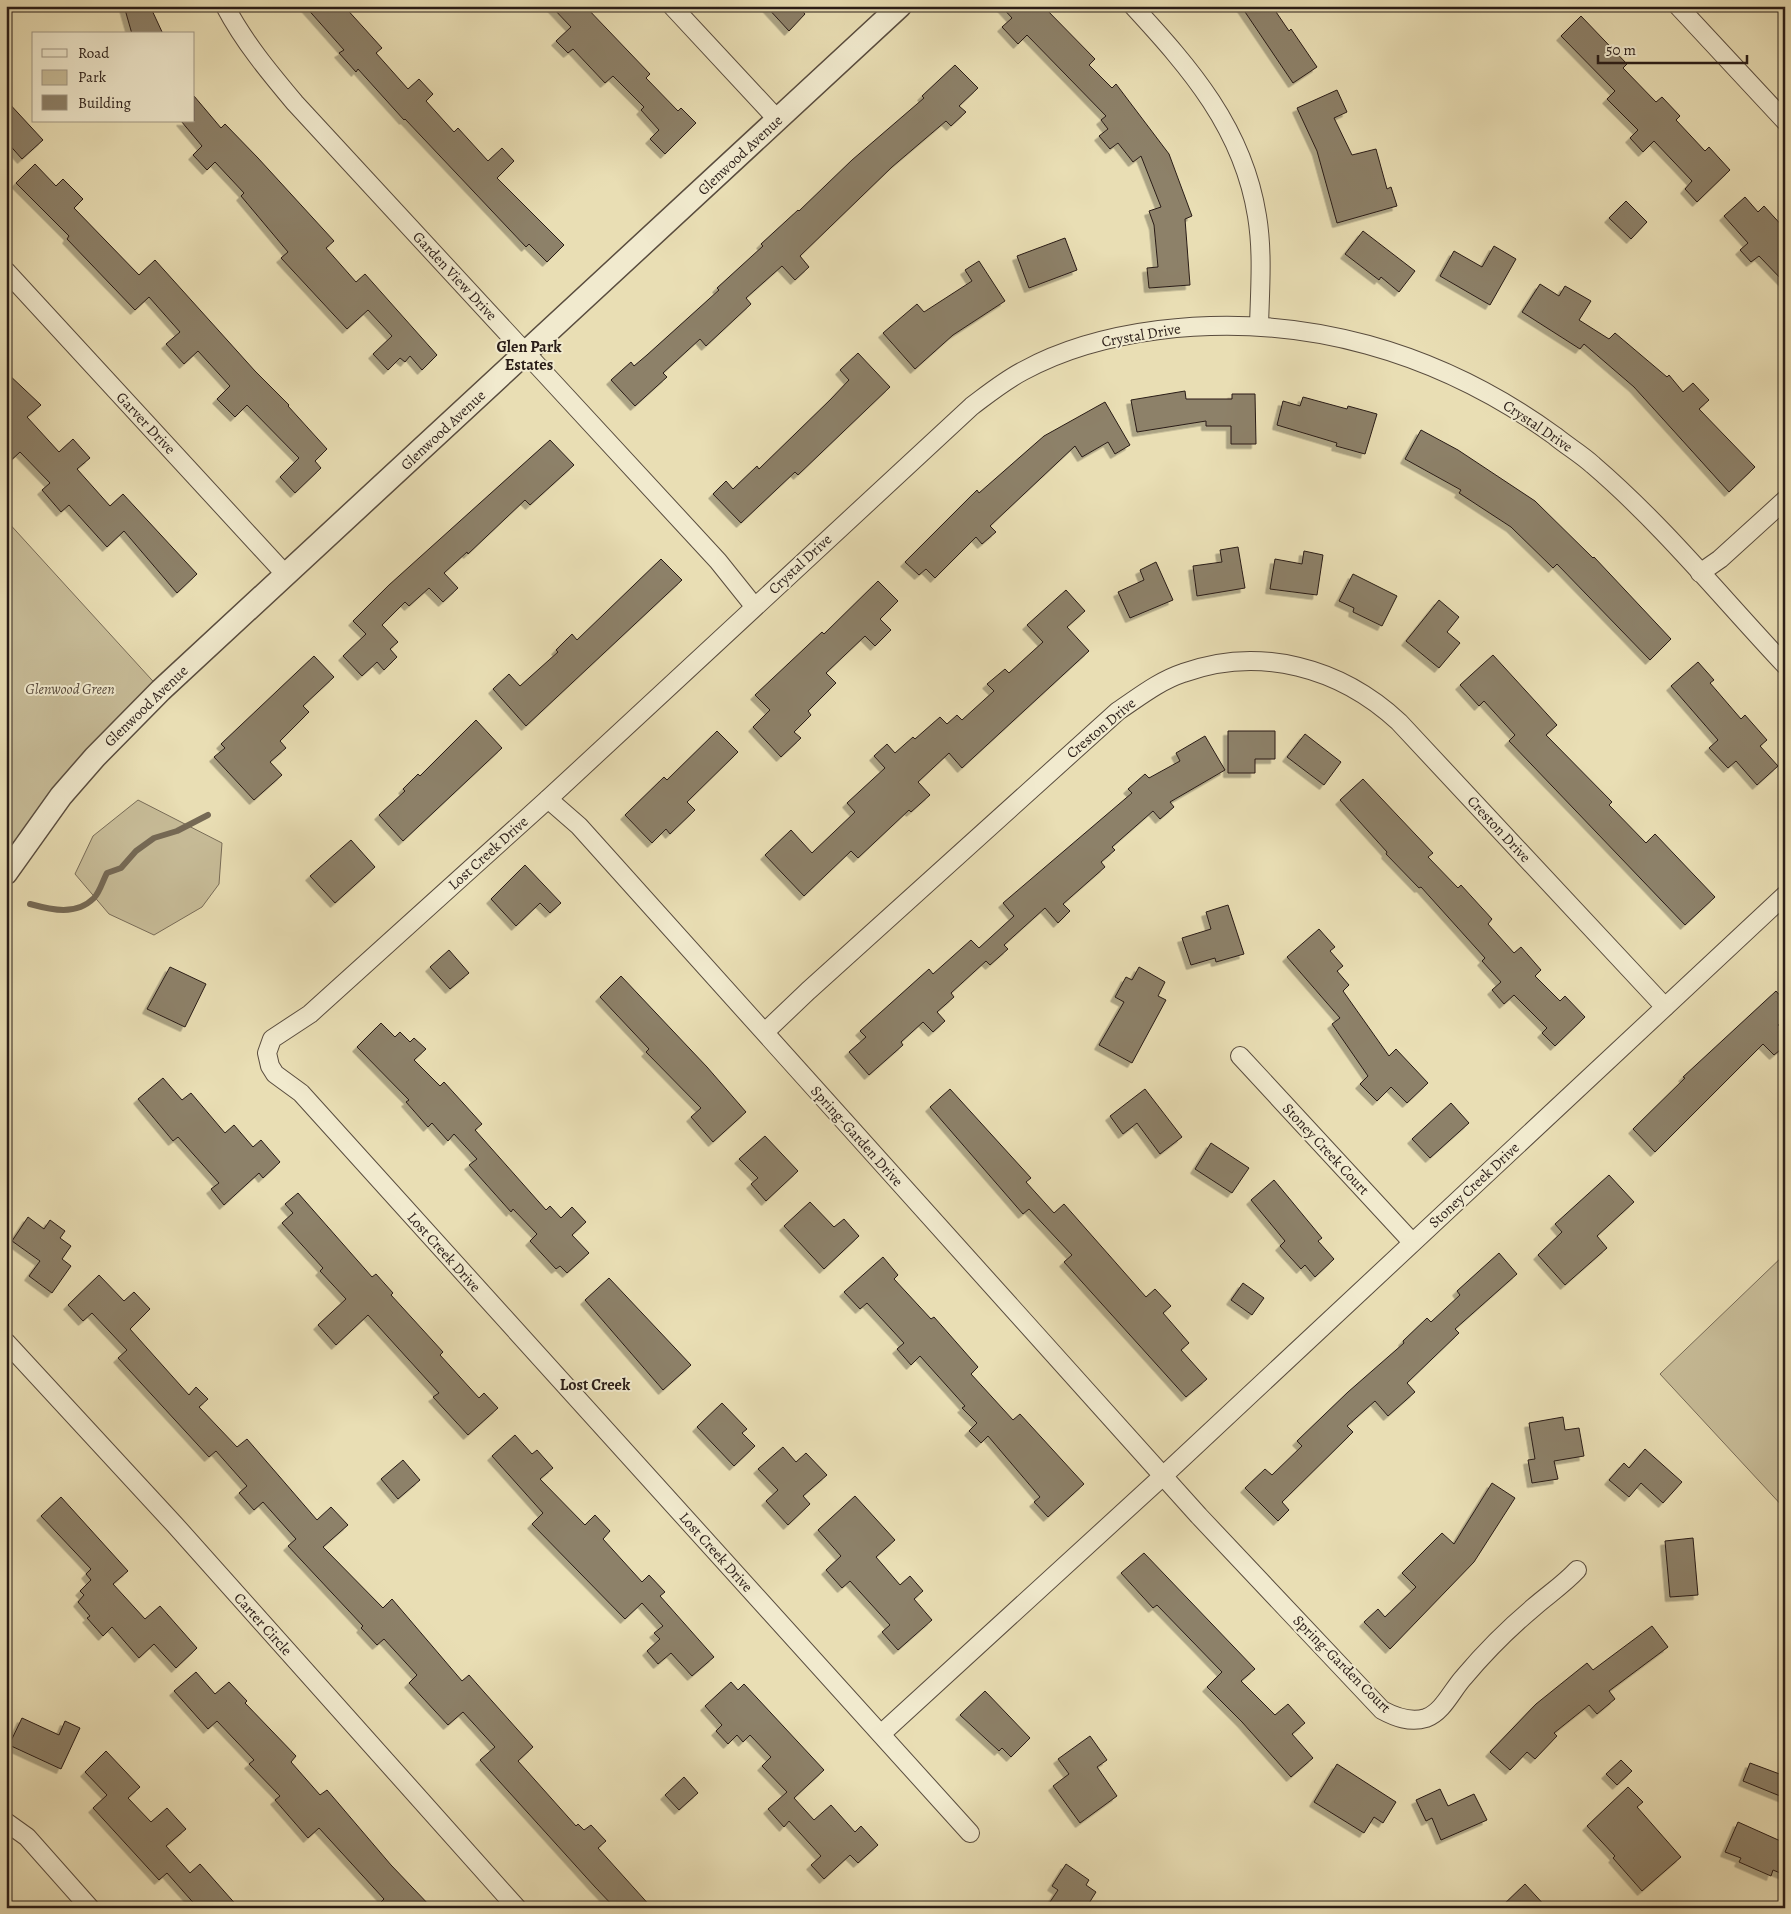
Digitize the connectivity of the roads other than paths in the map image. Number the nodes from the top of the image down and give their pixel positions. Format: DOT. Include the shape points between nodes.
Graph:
graph roads {
  1 [pos="225,6"];
  2 [pos="672,6"];
  3 [pos="900,6"];
  4 [pos="1133,6"];
  5 [pos="1678,6"];
  6 [pos="778,120"];
  7 [pos="1785,121"];
  8 [pos="6,271"];
  9 [pos="1260,326"];
  10 [pos="527,353"];
  11 [pos="1785,500"];
  12 [pos="1700,573"];
  13 [pos="286,575"];
  14 [pos="754,606"];
  15 [pos="1785,664"];
  16 [pos="548,799"];
  17 [pos="6,873"];
  18 [pos="1785,895"];
  19 [pos="1665,1007"];
  20 [pos="765,1032"];
  21 [pos="1240,1056"];
  22 [pos="1412,1242"];
  23 [pos="6,1342"];
  24 [pos="1163,1476"];
  25 [pos="1577,1570"];
  26 [pos="881,1734"];
  27 [pos="6,1822"];
  28 [pos="970,1833"];
  29 [pos="90,1908"];
  30 [pos="517,1908"];
  1 -- 10 [label="street, Garden View Drive" via="236,29 259,61 295,103"];
  2 -- 6 [label="street"];
  3 -- 6 [label="street, Glenwood Avenue"];
  4 -- 9 [label="street" via="1206,91 1226,123 1246,170 1257,216"];
  5 -- 7 [label="street"];
  6 -- 10 [label="street, Glenwood Avenue"];
  8 -- 13 [label="street, Garver Drive"];
  9 -- 12 [label="street, Crystal Drive" via="1319,332 1377,347 1439,368 1476,386 1521,412 1592,464"];
  9 -- 14 [label="street, Crystal Drive" via="1182,327 1130,334 1075,348 1022,371 972,406"];
  10 -- 13 [label="street, Glenwood Avenue"];
  10 -- 14 [label="street, Garden View Drive" via="718,561"];
  11 -- 12 [label="street" via="1720,560"];
  12 -- 15 [label="street, Crystal Drive"];
  13 -- 17 [label="street, Glenwood Avenue" via="161,690 94,757 32,834"];
  14 -- 16 [label="street, Crystal Drive"];
  16 -- 20 [label="street, Spring-Garden Drive" via="579,826"];
  16 -- 26 [label="street, Lost Creek Drive" via="310,1014 272,1039 267,1053 270,1066 275,1074 301,1093"];
  18 -- 19 [label="street, Stoney Creek Drive"];
  19 -- 20 [label="street, Creston Drive" via="1379,704 1366,694 1314,671 1275,662 1240,661 1182,673 1118,711"];
  19 -- 22 [label="street, Stoney Creek Drive"];
  20 -- 24 [label="street, Spring-Garden Drive"];
  21 -- 22 [label="street, Stoney Creek Court"];
  22 -- 24 [label="street, Stoney Creek Drive"];
  23 -- 30 [label="street, Carter Circle" via="175,1525"];
  24 -- 25 [label="street, Spring-Garden Court" via="1382,1710 1396,1717 1426,1718 1438,1711 1482,1657"];
  24 -- 26 [label="street"];
  26 -- 28 [label="street, Lost Creek Drive"];
  27 -- 29 [label="street" via="27,1837"];
}
